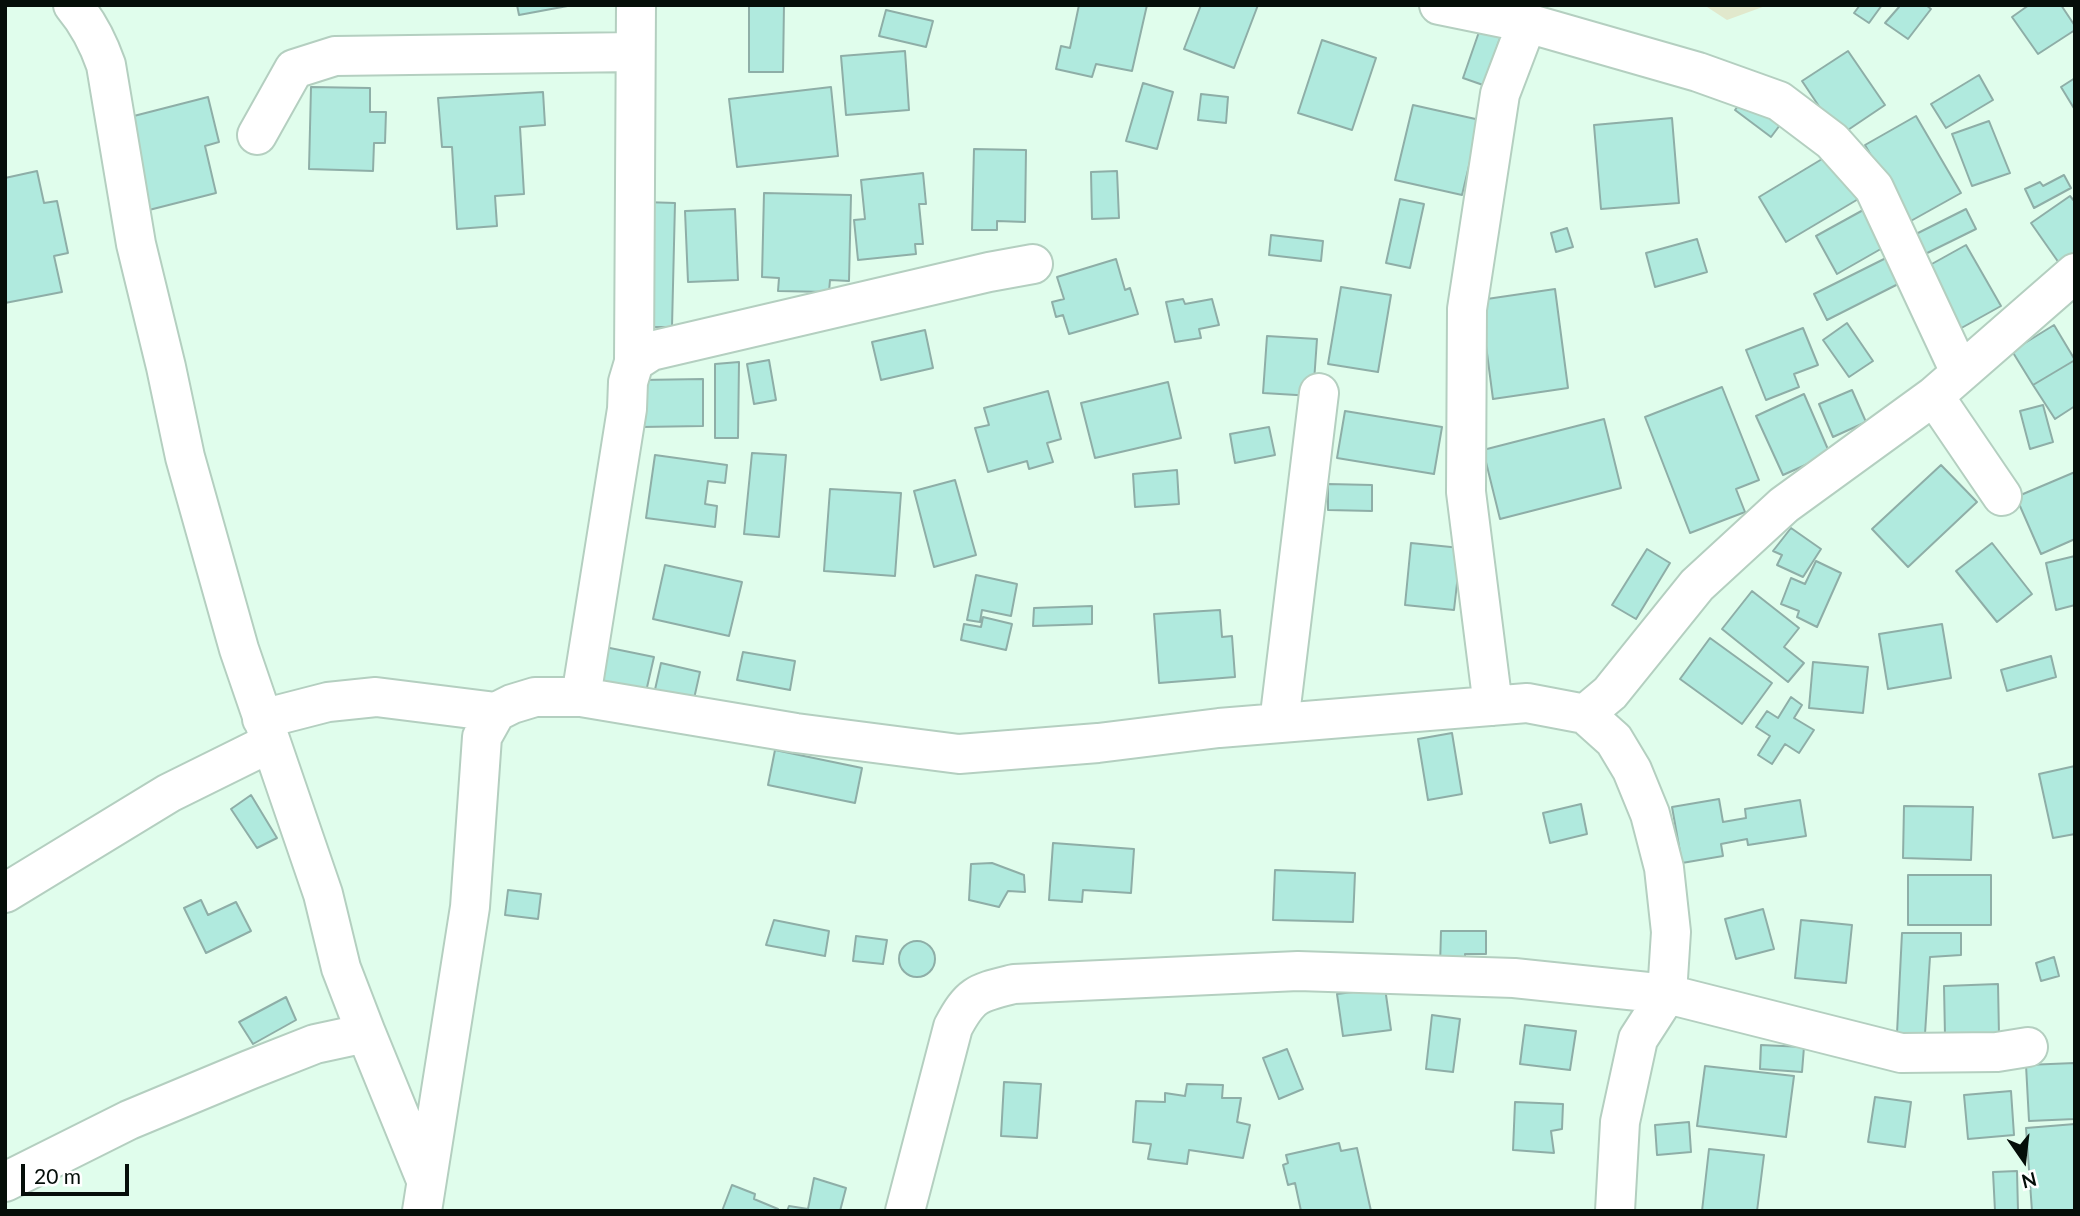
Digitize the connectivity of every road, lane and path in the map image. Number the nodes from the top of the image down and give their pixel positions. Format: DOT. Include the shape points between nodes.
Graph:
graph roads {
  1 [pos="73,5"];
  2 [pos="636,5"];
  3 [pos="1438,5"];
  4 [pos="1527,23"];
  5 [pos="635,52"];
  6 [pos="257,135"];
  7 [pos="1033,264"];
  8 [pos="2075,273"];
  9 [pos="634,362"];
  10 [pos="1947,384"];
  11 [pos="1319,393"];
  12 [pos="2002,496"];
  13 [pos="581,697"];
  14 [pos="1493,706"];
  15 [pos="496,712"];
  16 [pos="1585,714"];
  17 [pos="1279,723"];
  18 [pos="266,731"];
  19 [pos="5,894"];
  20 [pos="1667,994"];
  21 [pos="366,1033"];
  22 [pos="2028,1047"];
  23 [pos="5,1182"];
  24 [pos="424,1196"];
  25 [pos="905,1211"];
  26 [pos="1615,1211"];
  1 -- 18 [label="street" via="97,39 106,65 136,244 185,457"];
  2 -- 5 [label="street"];
  3 -- 4 [label="street"];
  4 -- 10 [label="street" via="1698,72 1779,101 1832,141 1874,188"];
  4 -- 14 [label="street" via="1500,94 1467,309 1466,492"];
  5 -- 6 [label="street" via="334,56 293,69"];
  5 -- 9 [label="street"];
  7 -- 9 [label="street" via="651,351"];
  8 -- 10 [label="street"];
  9 -- 13 [label="street"];
  10 -- 12 [label="street"];
  10 -- 16 [label="street" via="1774,514 1697,585 1610,693"];
  11 -- 17 [label="street"];
  13 -- 15 [label="street" via="535,697"];
  13 -- 17 [label="street" via="888,747 960,754"];
  14 -- 16 [label="street" via="1527,703"];
  14 -- 17 [label="street"];
  15 -- 18 [label="street" via="376,697 328,702"];
  15 -- 24 [label="street" via="482,737 470,907"];
  16 -- 20 [label="street" via="1614,740 1650,814 1664,868 1671,932"];
  18 -- 19 [label="street"];
  18 -- 21 [label="street"];
  20 -- 22 [label="street" via="1901,1053 1997,1052"];
  20 -- 25 [label="street" via="1514,978 1298,971 1014,984 980,992 965,1005 953,1027"];
  20 -- 26 [label="street" via="1638,1040 1620,1122"];
  21 -- 23 [label="street" via="315,1044 225,1080 129,1120"];
  21 -- 24 [label="street"];
}
